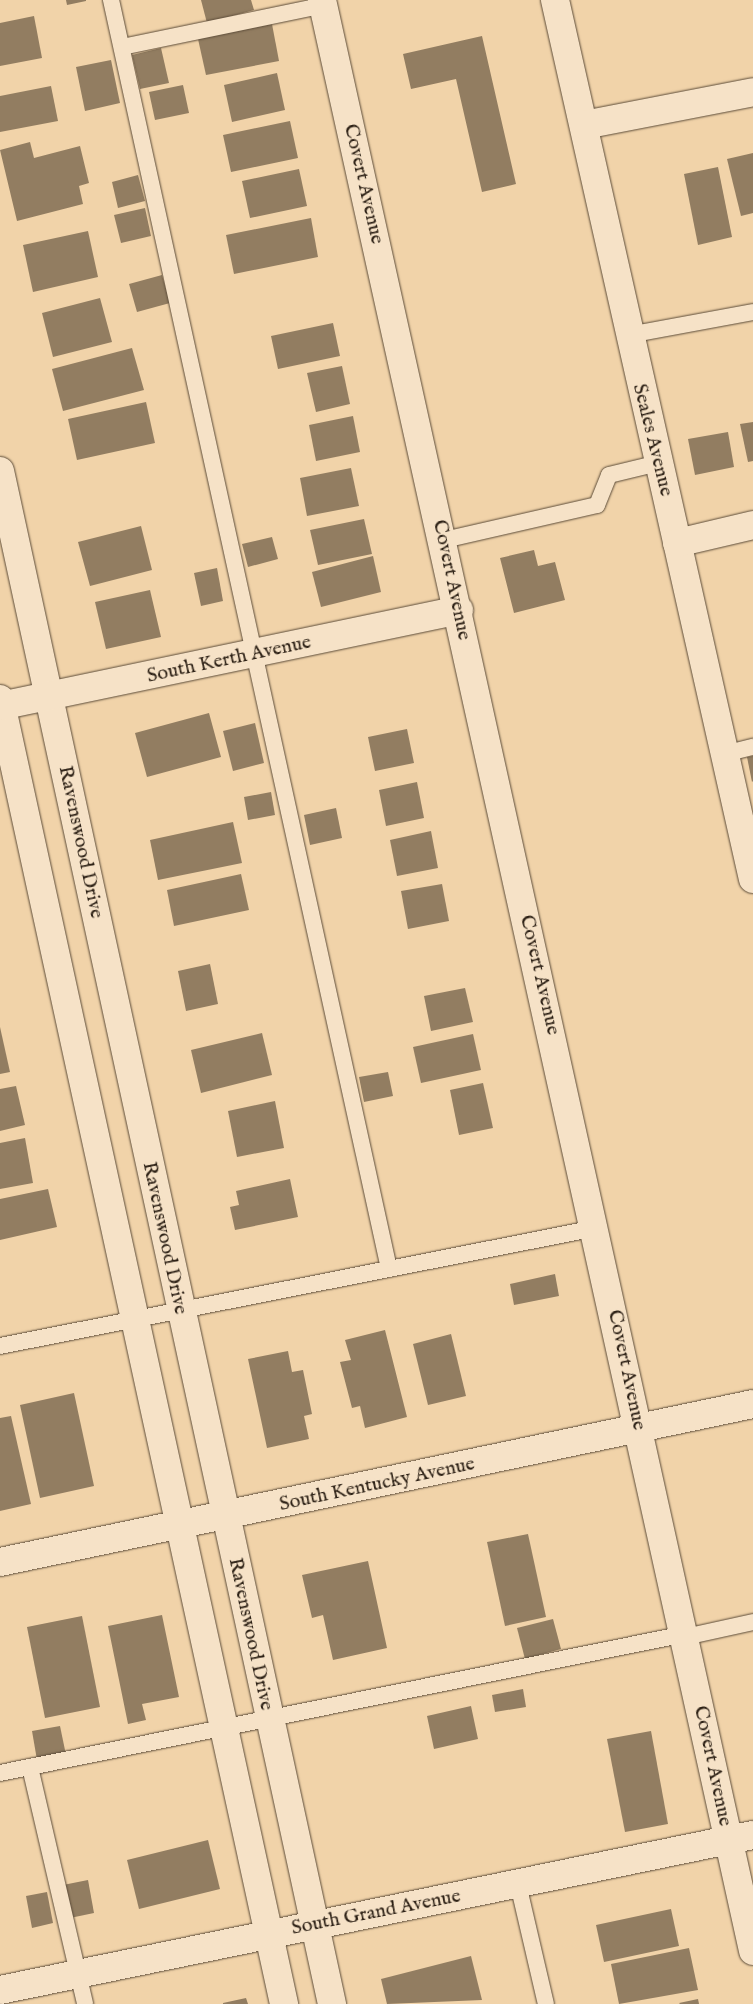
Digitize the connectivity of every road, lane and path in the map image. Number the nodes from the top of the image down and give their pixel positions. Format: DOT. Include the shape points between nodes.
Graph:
graph roads {
  1 [pos="111,0"];
  2 [pos="555,0"];
  3 [pos="323,3"];
  4 [pos="122,47"];
  5 [pos="753,92"];
  6 [pos="584,125"];
  7 [pos="753,312"];
  8 [pos="629,335"];
  9 [pos="659,463"];
  10 [pos="0,471"];
  11 [pos="753,526"];
  12 [pos="444,540"];
  13 [pos="677,542"];
  14 [pos="459,610"];
  15 [pos="254,654"];
  16 [pos="49,695"];
  17 [pos="0,704"];
  18 [pos="753,747"];
  19 [pos="724,754"];
  20 [pos="753,879"];
  21 [pos="596,1228"];
  22 [pos="389,1269"];
  23 [pos="181,1311"];
  24 [pos="134,1320"];
  25 [pos="0,1346"];
  26 [pos="753,1404"];
  27 [pos="640,1429"];
  28 [pos="225,1515"];
  29 [pos="182,1524"];
  30 [pos="0,1562"];
  31 [pos="753,1622"];
  32 [pos="685,1636"];
  33 [pos="270,1721"];
  34 [pos="226,1730"];
  35 [pos="30,1767"];
  36 [pos="0,1773"];
  37 [pos="741,1838"];
  38 [pos="518,1884"];
  39 [pos="314,1924"];
  40 [pos="267,1933"];
  41 [pos="753,1951"];
  42 [pos="79,1974"];
  43 [pos="0,1990"];
  44 [pos="85,2004"];
  45 [pos="284,2004"];
  46 [pos="332,2004"];
  47 [pos="546,2004"];
  1 -- 4 [label="lane"];
  2 -- 6 [label="street, Seales Avenue"];
  3 -- 4 [label="lane"];
  3 -- 12 [label="street, Covert Avenue"];
  4 -- 15 [label="lane"];
  5 -- 6 [label="street"];
  6 -- 8 [label="street, Seales Avenue"];
  7 -- 8 [label="lane"];
  8 -- 9 [label="street, Seales Avenue"];
  9 -- 12 [label="lane" via="609,475 597,506"];
  9 -- 13 [label="street, Seales Avenue"];
  10 -- 16 [label="street, Ravenswood Drive"];
  11 -- 13 [label="street"];
  12 -- 14 [label="street, Covert Avenue"];
  13 -- 19 [label="street, Seales Avenue"];
  14 -- 15 [label="street, South Kerth Avenue"];
  14 -- 21 [label="street, Covert Avenue"];
  15 -- 16 [label="street, South Kerth Avenue"];
  15 -- 22 [label="lane"];
  16 -- 17 [label="street, South Kerth Avenue"];
  16 -- 23 [label="street, Ravenswood Drive"];
  17 -- 24 [label="street"];
  18 -- 19 [label="lane"];
  19 -- 20 [label="street, Seales Avenue"];
  21 -- 22 [label="lane"];
  21 -- 27 [label="street, Covert Avenue"];
  22 -- 23 [label="lane"];
  23 -- 24 [label="lane"];
  23 -- 28 [label="street, Ravenswood Drive"];
  24 -- 25 [label="lane"];
  24 -- 29 [label="street"];
  26 -- 27 [label="street, South Kentucky Avenue"];
  27 -- 28 [label="street, South Kentucky Avenue"];
  27 -- 32 [label="street, Covert Avenue"];
  28 -- 29 [label="street, South Kentucky Avenue"];
  28 -- 33 [label="street, Ravenswood Drive"];
  29 -- 30 [label="street, South Kentucky Avenue"];
  29 -- 34 [label="street"];
  31 -- 32 [label="lane"];
  32 -- 33 [label="lane"];
  32 -- 37 [label="street, Covert Avenue"];
  33 -- 34 [label="lane"];
  33 -- 39 [label="street, Ravenswood Drive"];
  34 -- 35 [label="lane"];
  34 -- 40 [label="street"];
  35 -- 36 [label="lane"];
  35 -- 42 [label="lane"];
  37 -- 38 [label="street, South Grand Avenue"];
  37 -- 41 [label="street, Covert Avenue"];
  38 -- 39 [label="street, South Grand Avenue"];
  38 -- 47 [label="lane"];
  39 -- 40 [label="street, South Grand Avenue"];
  39 -- 46 [label="street, Ravenswood Drive"];
  40 -- 42 [label="street, South Grand Avenue"];
  40 -- 45 [label="street"];
  42 -- 43 [label="street, South Grand Avenue"];
  42 -- 44 [label="lane"];
}
